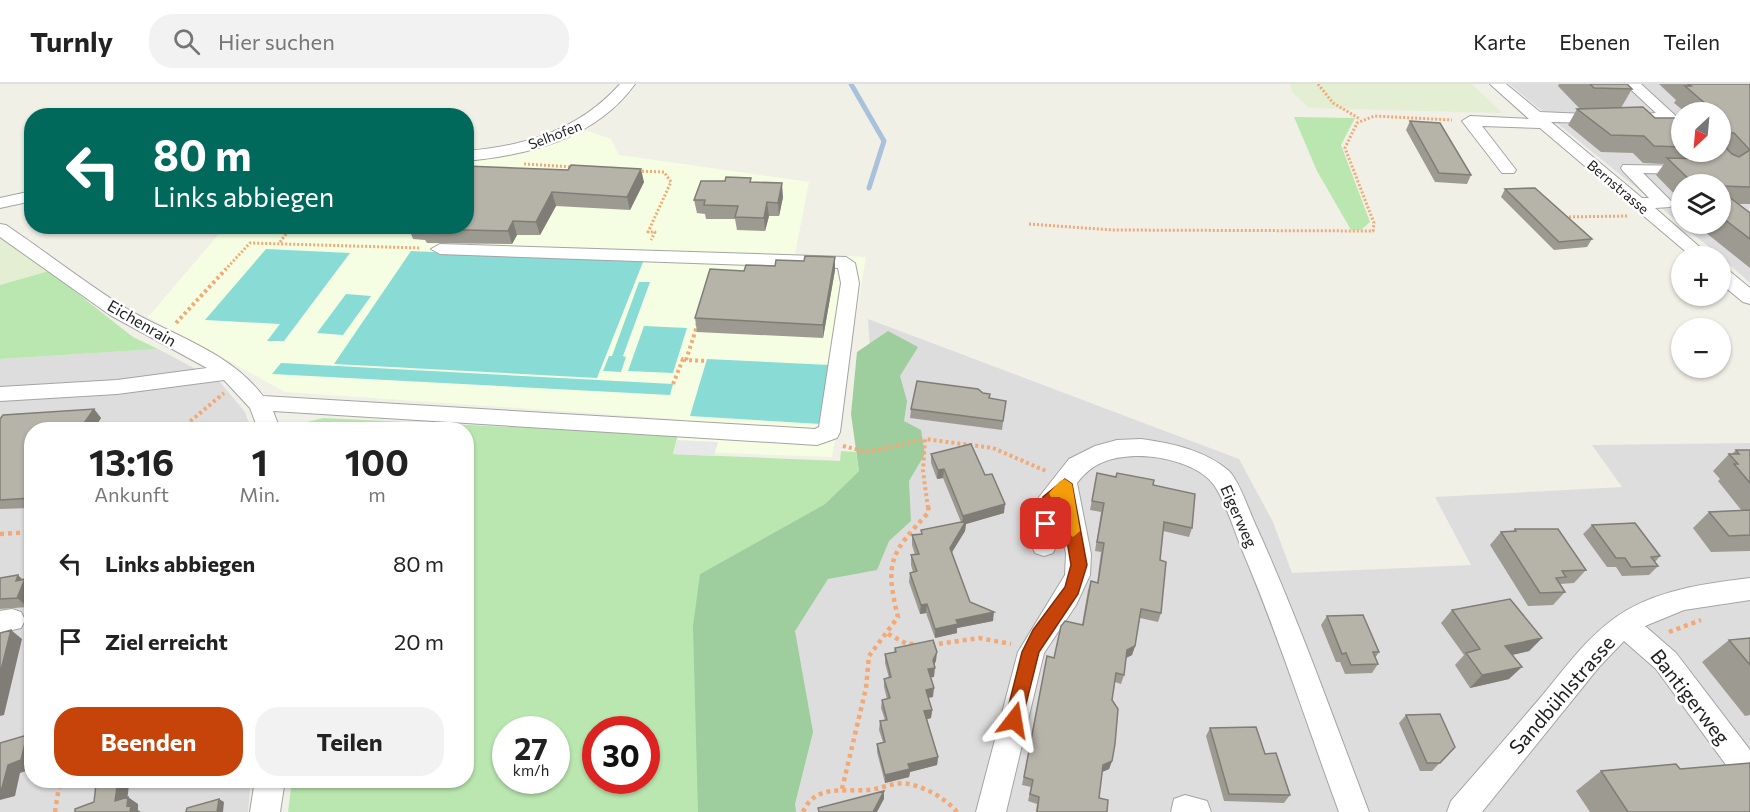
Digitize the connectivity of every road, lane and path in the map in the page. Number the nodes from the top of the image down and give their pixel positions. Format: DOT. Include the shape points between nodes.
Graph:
graph roads {
  1 [pos="628,84"];
  2 [pos="1318,84"];
  3 [pos="1497,84"];
  4 [pos="1632,84"];
  5 [pos="1671,118"];
  6 [pos="1360,119"];
  7 [pos="1470,121"];
  8 [pos="1540,121"];
  9 [pos="1671,121"];
  10 [pos="522,148"];
  11 [pos="474,155"];
  12 [pos="575,167"];
  13 [pos="1700,169"];
  14 [pos="633,170"];
  15 [pos="1508,170"];
  16 [pos="24,198"];
  17 [pos="0,204"];
  18 [pos="1638,204"];
  19 [pos="1652,215"];
  20 [pos="1557,217"];
  21 [pos="1029,224"];
  22 [pos="0,229"];
  23 [pos="286,234"];
  24 [pos="280,243"];
  25 [pos="1689,246"];
  26 [pos="440,249"];
  27 [pos="643,258"];
  28 [pos="1731,282"];
  29 [pos="1750,298"];
  30 [pos="700,315"];
  31 [pos="163,336"];
  32 [pos="686,360"];
  33 [pos="706,361"];
  34 [pos="233,376"];
  35 [pos="673,384"];
  36 [pos="0,394"];
  37 [pos="258,403"];
  38 [pos="188,422"];
  39 [pos="266,422"];
  40 [pos="829,432"];
  41 [pos="925,439"];
  42 [pos="1065,483"];
  43 [pos="24,532"];
  44 [pos="0,534"];
  45 [pos="1044,546"];
  46 [pos="1750,590"];
  47 [pos="1712,616"];
  48 [pos="1635,633"];
  49 [pos="888,634"];
  50 [pos="1030,652"];
  51 [pos="1745,760"];
  52 [pos="59,788"];
  53 [pos="269,788"];
  54 [pos="842,789"];
  55 [pos="56,812"];
  56 [pos="265,812"];
  57 [pos="803,812"];
  58 [pos="957,812"];
  59 [pos="992,812"];
  60 [pos="1354,812"];
  61 [pos="1462,812"];
  1 -- 10 [label="street, Selhofen" via="592,120 556,138"];
  2 -- 6 [label="path" via="1333,103"];
  3 -- 8 [label="street, Bernstrasse"];
  4 -- 5 [label="street"];
  6 -- 7 [label="path" via="1374,116"];
  6 -- 21 [label="path" via="1345,148 1374,223 1373,231 1125,231"];
  7 -- 8 [label="street"];
  7 -- 15 [label="street"];
  8 -- 9 [label="street" via="1625,115"];
  8 -- 18 [label="street, Bernstrasse"];
  10 -- 11 [label="street, Selhofen"];
  10 -- 12 [label="path" via="517,159 522,164"];
  13 -- 18 [label="street" via="1629,168 1664,203"];
  14 -- 27 [label="path" via="664,172 671,182 648,232 655,232"];
  16 -- 17 [label="street"];
  18 -- 19 [label="street, Bernstrasse"];
  19 -- 20 [label="path"];
  19 -- 25 [label="street, Bernstrasse"];
  22 -- 31 [label="street, Eichenrain" via="116,310"];
  23 -- 24 [label="path"];
  24 -- 26 [label="path"];
  24 -- 31 [label="path" via="250,243"];
  26 -- 27 [label="street"];
  27 -- 40 [label="street" via="846,263 850,283"];
  28 -- 29 [label="street"];
  30 -- 32 [label="path"];
  31 -- 34 [label="street, Eichenrain"];
  32 -- 33 [label="path"];
  32 -- 35 [label="path" via="682,359"];
  34 -- 36 [label="street"];
  34 -- 37 [label="street, Eichenrain"];
  34 -- 38 [label="path"];
  37 -- 39 [label="street, Eichenrain"];
  37 -- 40 [label="street" via="817,437"];
  40 -- 41 [label="path" via="842,446 867,452"];
  41 -- 42 [label="path" via="993,448 1030,462"];
  41 -- 49 [label="path" via="923,471 929,512 895,548 888,568 898,617"];
  42 -- 45 [label="street, Eigerweg" via="1048,501"];
  42 -- 50 [label="street" via="1079,565 1072,589"];
  42 -- 60 [label="street, Eigerweg" via="1076,466 1090,456 1141,448 1187,456 1214,469 1223,479 1264,572"];
  43 -- 44 [label="path"];
  46 -- 48 [label="street, Sandbühlstrasse" via="1724,592 1649,612"];
  47 -- 48 [label="path"];
  48 -- 51 [label="street, Bantigerweg" via="1666,661"];
  48 -- 61 [label="street, Sandbühlstrasse" via="1593,655"];
  49 -- 50 [label="path" via="908,644 936,645 975,636 998,638"];
  49 -- 54 [label="path" via="869,656 866,688"];
  50 -- 59 [label="street"];
  52 -- 55 [label="path"];
  53 -- 56 [label="street"];
  54 -- 57 [label="path" via="810,799"];
  54 -- 58 [label="path" via="868,790 904,783 927,790"];
}
